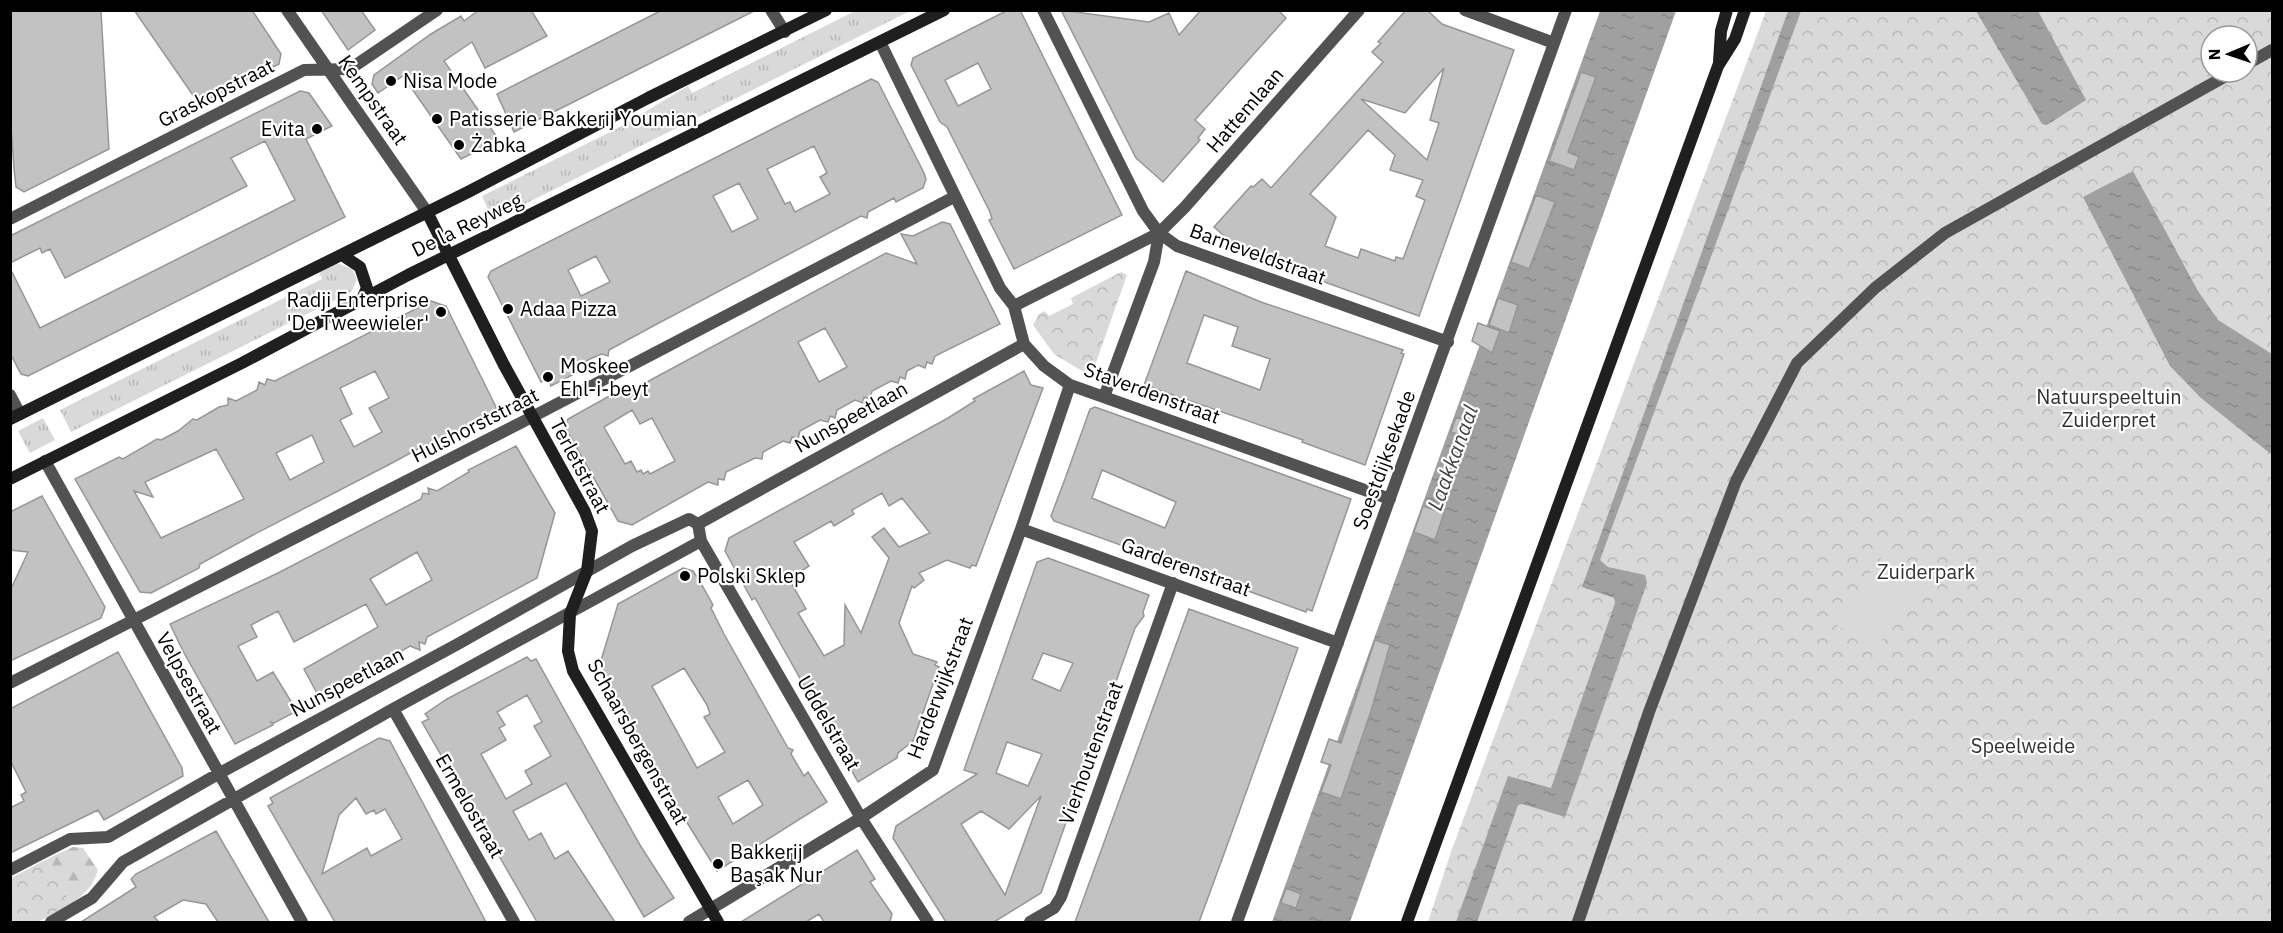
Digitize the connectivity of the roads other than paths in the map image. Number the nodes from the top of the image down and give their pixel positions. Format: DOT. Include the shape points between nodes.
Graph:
graph roads {
  1 [pos="286,10"];
  2 [pos="437,10"];
  3 [pos="771,10"];
  4 [pos="826,10"];
  5 [pos="944,10"];
  6 [pos="1043,10"];
  7 [pos="1359,10"];
  8 [pos="1465,10"];
  9 [pos="1566,10"];
  10 [pos="1727,10"];
  11 [pos="1745,10"];
  12 [pos="785,32"];
  13 [pos="1554,43"];
  14 [pos="881,44"];
  15 [pos="1718,66"];
  16 [pos="328,70"];
  17 [pos="2212,84"];
  18 [pos="954,197"];
  19 [pos="427,212"];
  20 [pos="10,219"];
  21 [pos="1159,233"];
  22 [pos="342,255"];
  23 [pos="449,255"];
  24 [pos="362,299"];
  25 [pos="1014,306"];
  26 [pos="1448,342"];
  27 [pos="1024,344"];
  28 [pos="1070,385"];
  29 [pos="10,395"];
  30 [pos="1104,397"];
  31 [pos="15,416"];
  32 [pos="532,417"];
  33 [pos="45,461"];
  34 [pos="10,479"];
  35 [pos="1389,499"];
  36 [pos="698,524"];
  37 [pos="1021,529"];
  38 [pos="701,541"];
  39 [pos="587,571"];
  40 [pos="1173,584"];
  41 [pos="570,614"];
  42 [pos="133,622"];
  43 [pos="1338,643"];
  44 [pos="10,683"];
  45 [pos="393,709"];
  46 [pos="218,774"];
  47 [pos="233,799"];
  48 [pos="861,818"];
  49 [pos="10,870"];
  50 [pos="710,910"];
  51 [pos="51,922"];
  52 [pos="302,922"];
  53 [pos="514,922"];
  54 [pos="689,922"];
  55 [pos="718,922"];
  56 [pos="928,922"];
  57 [pos="1030,922"];
  58 [pos="1237,922"];
  59 [pos="1407,922"];
  60 [pos="1578,922"];
  1 -- 16 [label="street, Kempstraat"];
  2 -- 16 [label="street, Graskopstraat" via="350,69"];
  3 -- 12 [label="street"];
  4 -- 12 [label="street, De la Reyweg"];
  5 -- 14 [label="street, De la Reyweg"];
  6 -- 21 [label="street, Barneveldstraat" via="1143,211"];
  7 -- 21 [label="street, Hattemlaan"];
  8 -- 13 [label="street"];
  9 -- 13 [label="street, Soestdijksekade"];
  10 -- 15 [label="street"];
  11 -- 15 [label="street" via="1735,39"];
  12 -- 19 [label="street, De la Reyweg"];
  13 -- 26 [label="street, Soestdijksekade"];
  14 -- 18 [label="street, Staverdenstraat"];
  14 -- 23 [label="street, De la Reyweg"];
  15 -- 59 [label="street"];
  16 -- 19 [label="street, Kempstraat"];
  16 -- 20 [label="street, Graskopstraat" via="304,70"];
  17 -- 60 [label="street" via="1945,233 1875,288 1797,363 1736,481 1649,712"];
  18 -- 25 [label="street, Staverdenstraat" via="1000,288"];
  18 -- 32 [label="street, Hulshorststraat"];
  19 -- 22 [label="street, De la Reyweg"];
  19 -- 23 [label="street, Terletstraat"];
  21 -- 25 [label="street, Hattemlaan"];
  21 -- 26 [label="street, Barneveldstraat" via="1177,246"];
  21 -- 30 [label="street" via="1154,262"];
  22 -- 24 [label="street" via="360,267 367,288"];
  22 -- 31 [label="street, De la Reyweg"];
  23 -- 24 [label="street, De la Reyweg"];
  23 -- 32 [label="street, Terletstraat"];
  24 -- 33 [label="street, De la Reyweg"];
  25 -- 27 [label="street, Staverdenstraat"];
  26 -- 35 [label="street, Soestdijksekade"];
  27 -- 28 [label="street, Staverdenstraat" via="1044,366"];
  27 -- 36 [label="street, Nunspeetlaan"];
  28 -- 30 [label="street, Staverdenstraat"];
  28 -- 37 [label="street, Harderwijkstraat"];
  29 -- 31 [label="street"];
  30 -- 35 [label="street, Staverdenstraat"];
  32 -- 39 [label="street, Terletstraat" via="592,531"];
  32 -- 42 [label="street, Hulshorststraat"];
  33 -- 34 [label="street, De la Reyweg"];
  33 -- 42 [label="street, Velpsestraat"];
  35 -- 43 [label="street, Soestdijksekade"];
  36 -- 38 [label="street"];
  36 -- 39 [label="street, Nunspeetlaan" via="682,520"];
  37 -- 40 [label="street, Garderenstraat"];
  37 -- 48 [label="street, Harderwijkstraat" via="933,770"];
  38 -- 41 [label="street"];
  38 -- 48 [label="street, Uddelstraat"];
  39 -- 41 [label="street, Schaarsbergenstraat"];
  39 -- 46 [label="street, Nunspeetlaan"];
  40 -- 43 [label="street, Garderenstraat"];
  40 -- 57 [label="street, Vierhoutenstraat" via="1061,897 1054,908"];
  41 -- 45 [label="street"];
  41 -- 50 [label="street, Schaarsbergenstraat" via="568,651 573,671"];
  42 -- 44 [label="street, Hulshorststraat"];
  42 -- 46 [label="street, Velpsestraat"];
  43 -- 58 [label="street, Soestdijksekade"];
  45 -- 47 [label="street"];
  45 -- 53 [label="street, Ermelostraat"];
  46 -- 47 [label="street, Velpsestraat"];
  46 -- 49 [label="street, Nunspeetlaan" via="108,837 70,839"];
  47 -- 51 [label="street" via="123,862 92,898"];
  47 -- 52 [label="street, Velpsestraat"];
  48 -- 50 [label="street, Harderwijkstraat"];
  48 -- 56 [label="street, Uddelstraat"];
  50 -- 54 [label="street, Harderwijkstraat"];
  50 -- 55 [label="street, Schaarsbergenstraat"];
}
